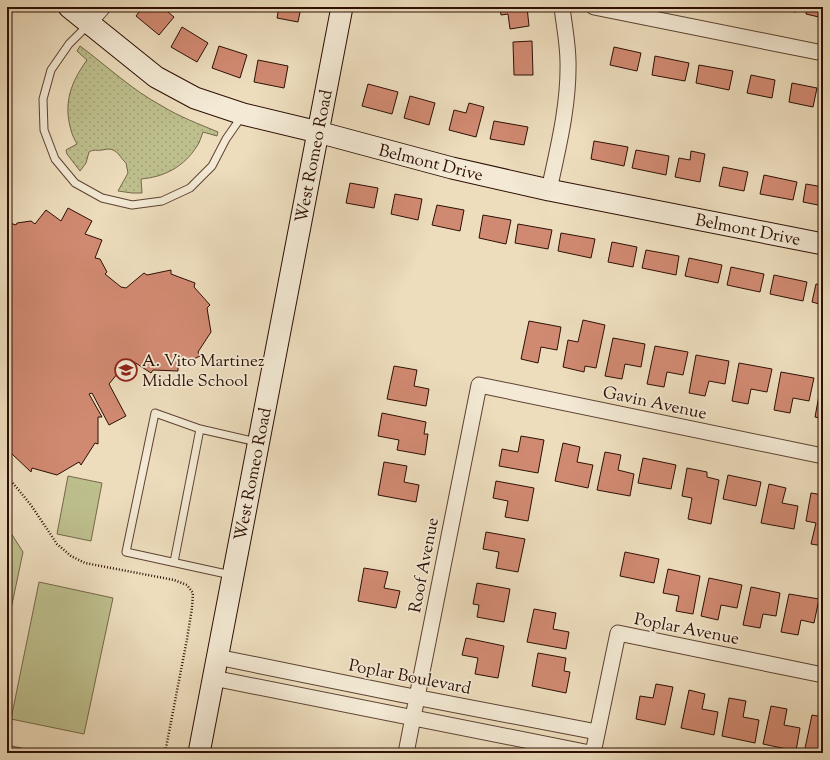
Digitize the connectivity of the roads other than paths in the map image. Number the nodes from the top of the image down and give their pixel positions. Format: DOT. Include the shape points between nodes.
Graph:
graph roads {
  1 [pos="69,7"];
  2 [pos="103,7"];
  3 [pos="342,7"];
  4 [pos="562,7"];
  5 [pos="594,7"];
  6 [pos="89,23"];
  7 [pos="823,53"];
  8 [pos="243,114"];
  9 [pos="318,132"];
  10 [pos="549,190"];
  11 [pos="823,244"];
  12 [pos="479,385"];
  13 [pos="200,429"];
  14 [pos="258,442"];
  15 [pos="823,456"];
  16 [pos="174,562"];
  17 [pos="233,575"];
  18 [pos="217,657"];
  19 [pos="823,675"];
  20 [pos="213,678"];
  21 [pos="417,697"];
  22 [pos="413,718"];
  23 [pos="597,732"];
  24 [pos="199,753"];
  25 [pos="406,753"];
  26 [pos="590,753"];
  27 [pos="593,753"];
  1 -- 6 [label="street, Belmont Drive"];
  2 -- 6 [label="street"];
  3 -- 9 [label="street, West Romeo Road"];
  4 -- 10 [label="street" via="568,84"];
  5 -- 7 [label="street"];
  6 -- 8 [label="street, Belmont Drive" via="156,77 195,98"];
  6 -- 8 [label="lane" via="69,44 52,70 43,99 44,130 56,159 70,177 102,198 132,205 162,201 190,188 212,166"];
  8 -- 9 [label="street, Belmont Drive"];
  9 -- 10 [label="street, Belmont Drive" via="452,168"];
  9 -- 14 [label="street, West Romeo Road"];
  10 -- 11 [label="street, Belmont Drive"];
  12 -- 15 [label="street, Gavin Avenue"];
  12 -- 21 [label="street, Roof Avenue"];
  13 -- 14 [label="lane"];
  13 -- 16 [label="lane"];
  13 -- 16 [label="lane" via="155,413 126,552"];
  14 -- 17 [label="street, West Romeo Road"];
  16 -- 17 [label="lane"];
  17 -- 18 [label="street, West Romeo Road"];
  18 -- 20 [label="street, West Romeo Road"];
  18 -- 21 [label="street, Poplar Boulevard"];
  19 -- 23 [label="street, Poplar Avenue" via="618,633"];
  20 -- 22 [label="street"];
  20 -- 24 [label="street, West Romeo Road"];
  21 -- 22 [label="street, Roof Avenue"];
  21 -- 23 [label="street, Poplar Boulevard"];
  22 -- 25 [label="street, Roof Avenue"];
  22 -- 26 [label="street"];
  23 -- 27 [label="street"];
}
